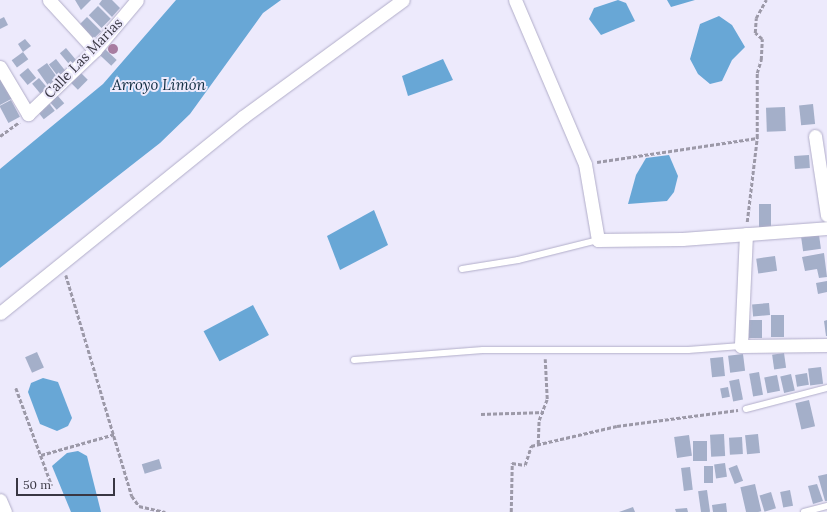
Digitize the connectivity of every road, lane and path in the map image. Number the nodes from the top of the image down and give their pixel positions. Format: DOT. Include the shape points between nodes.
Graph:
graph roads {
  1 [pos="49,0"];
  2 [pos="137,0"];
  3 [pos="403,0"];
  4 [pos="515,0"];
  5 [pos="766,0"];
  6 [pos="95,50"];
  7 [pos="0,67"];
  8 [pos="28,114"];
  9 [pos="0,136"];
  10 [pos="816,136"];
  11 [pos="757,138"];
  12 [pos="585,164"];
  13 [pos="827,215"];
  14 [pos="827,228"];
  15 [pos="746,234"];
  16 [pos="598,240"];
  17 [pos="61,262"];
  18 [pos="462,269"];
  19 [pos="0,313"];
  20 [pos="827,345"];
  21 [pos="741,346"];
  22 [pos="544,352"];
  23 [pos="354,360"];
  24 [pos="16,388"];
  25 [pos="827,388"];
  26 [pos="746,409"];
  27 [pos="544,412"];
  28 [pos="481,414"];
  29 [pos="115,434"];
  30 [pos="538,444"];
  31 [pos="41,455"];
  32 [pos="52,486"];
  33 [pos="0,500"];
  34 [pos="827,506"];
  35 [pos="5,512"];
  36 [pos="165,512"];
  37 [pos="511,512"];
  38 [pos="804,512"];
  1 -- 6 [label="street"];
  2 -- 6 [label="street, Calle Las Marias"];
  3 -- 17 [label="street" via="243,117"];
  4 -- 12 [label="street"];
  5 -- 11 [label="path" via="756,18 755,33 762,39 756,87"];
  6 -- 8 [label="street, Calle Las Marias"];
  7 -- 8 [label="street"];
  8 -- 9 [label="path"];
  10 -- 13 [label="street"];
  11 -- 12 [label="path"];
  11 -- 15 [label="path"];
  12 -- 16 [label="street"];
  14 -- 15 [label="street"];
  15 -- 16 [label="street"];
  15 -- 21 [label="street"];
  16 -- 18 [label="lane" via="518,260"];
  17 -- 19 [label="street"];
  17 -- 29 [label="path"];
  20 -- 21 [label="street"];
  21 -- 22 [label="lane"];
  22 -- 23 [label="lane" via="483,350"];
  22 -- 27 [label="path" via="547,399"];
  24 -- 31 [label="path"];
  25 -- 26 [label="lane"];
  26 -- 30 [label="path" via="617,426"];
  27 -- 28 [label="path"];
  27 -- 30 [label="path" via="540,420"];
  29 -- 31 [label="path"];
  29 -- 36 [label="path" via="132,496 139,506"];
  30 -- 37 [label="path" via="531,446 525,464 512,463"];
  31 -- 32 [label="path"];
  33 -- 35 [label="street"];
  34 -- 38 [label="lane"];
}
